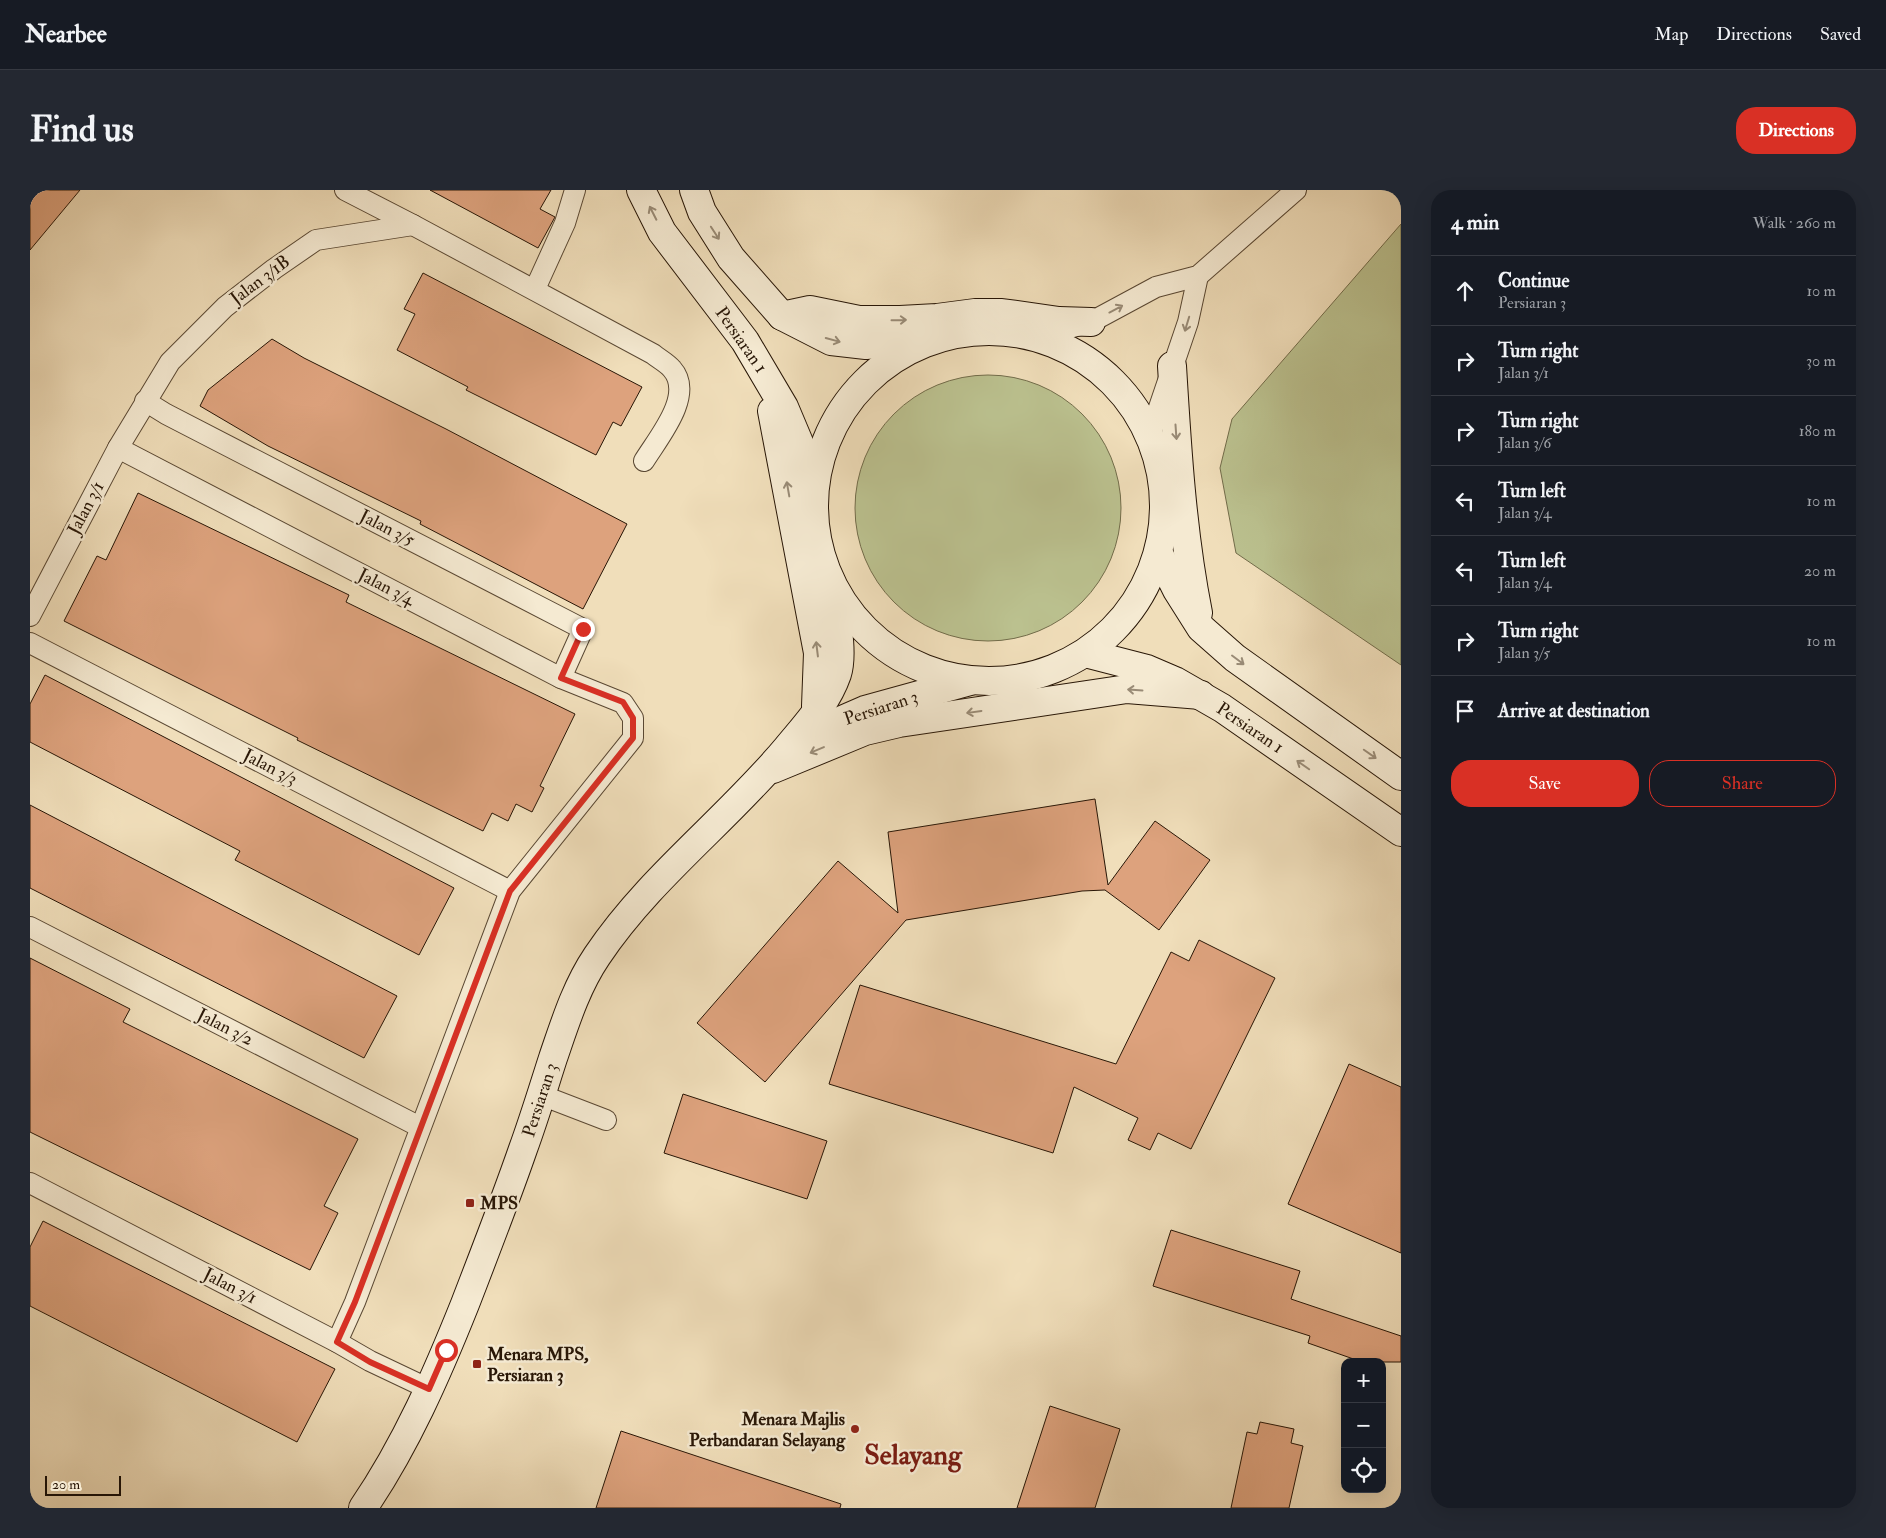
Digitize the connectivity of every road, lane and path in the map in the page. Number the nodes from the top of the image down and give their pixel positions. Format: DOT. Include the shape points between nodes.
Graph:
graph roads {
  1 [pos="345,190"];
  2 [pos="575,190"];
  3 [pos="641,190"];
  4 [pos="694,190"];
  5 [pos="1296,190"];
  6 [pos="413,225"];
  7 [pos="1198,276"];
  8 [pos="535,290"];
  9 [pos="782,316"];
  10 [pos="1091,322"];
  11 [pos="945,336"];
  12 [pos="1038,337"];
  13 [pos="1172,366"];
  14 [pos="761,367"];
  15 [pos="146,401"];
  16 [pos="1150,434"];
  17 [pos="118,448"];
  18 [pos="644,461"];
  19 [pos="813,503"];
  20 [pos="1158,554"];
  21 [pos="832,584"];
  22 [pos="30,616"];
  23 [pos="1201,628"];
  24 [pos="30,643"];
  25 [pos="1086,653"];
  26 [pos="561,678"];
  27 [pos="973,680"];
  28 [pos="1201,695"];
  29 [pos="816,715"];
  30 [pos="792,742"];
  31 [pos="767,772"];
  32 [pos="1401,776"];
  33 [pos="1401,832"];
  34 [pos="510,891"];
  35 [pos="30,927"];
  36 [pos="541,1095"];
  37 [pos="606,1120"];
  38 [pos="420,1127"];
  39 [pos="30,1183"];
  40 [pos="337,1342"];
  41 [pos="429,1389"];
  42 [pos="363,1508"];
  1 -- 6 [label="street"];
  2 -- 8 [label="street" via="565,223"];
  14 -- 3 [label="main road, Persiaran 1, one-way" via="662,232"];
  4 -- 9 [label="main road, one-way" via="702,212 731,258"];
  5 -- 7 [label="street"];
  6 -- 8 [label="street"];
  6 -- 15 [label="street, Jalan 3/1B" via="316,240 225,307 170,362"];
  10 -- 7 [label="street, one-way" via="1156,287"];
  7 -- 13 [label="street, one-way" via="1188,322"];
  8 -- 18 [label="street" via="653,354 673,369 679,385 677,409"];
  9 -- 10 [label="main road, one-way" via="810,310 859,320 900,320 976,312"];
  9 -- 11 [label="main road, one-way" via="831,341 866,345"];
  10 -- 12 [label="street"];
  11 -- 12 [label="main road" via="976,331"];
  11 -- 19 [label="main road" via="902,353 866,380 837,416 819,458"];
  12 -- 16 [label="main road" via="1084,358 1110,380 1122,391"];
  13 -- 16 [label="street"];
  13 -- 23 [label="main road, one-way" via="1191,577"];
  14 -- 19 [label="main road, Persiaran 1" via="784,407 800,445"];
  29 -- 14 [label="main road, one-way" via="818,653 777,431"];
  15 -- 17 [label="street, Jalan 3/1"];
  15 -- 26 [label="street, Jalan 3/5" via="583,629"];
  16 -- 20 [label="main road" via="1162,473 1165,514"];
  17 -- 22 [label="street, Jalan 3/1"];
  17 -- 26 [label="street, Jalan 3/4"];
  19 -- 21 [label="main road" via="817,544"];
  20 -- 23 [label="main road" via="1176,590"];
  20 -- 25 [label="main road" via="1136,603 1100,643"];
  21 -- 27 [label="main road" via="856,620 890,650 930,670"];
  21 -- 29 [label="main road, Persiaran 3" via="839,640 838,672"];
  23 -- 32 [label="main road, one-way" via="1235,658"];
  24 -- 34 [label="street, Jalan 3/3"];
  25 -- 27 [label="main road" via="1050,670 1012,679"];
  25 -- 28 [label="main road, Persiaran 1" via="1147,669"];
  26 -- 34 [label="street, Jalan 3/4" via="623,702 633,718 633,738"];
  27 -- 30 [label="main road, Persiaran 3" via="865,710"];
  28 -- 31 [label="main road, one-way" via="1127,689 899,723 866,731"];
  33 -- 28 [label="main road, Persiaran 1, one-way"];
  29 -- 30 [label="main road, Persiaran 3"];
  30 -- 31 [label="main road, Persiaran 3"];
  31 -- 36 [label="main road, Persiaran 3" via="661,878 613,933 591,965 569,1010"];
  34 -- 38 [label="street"];
  35 -- 38 [label="street, Jalan 3/2"];
  36 -- 37 [label="street"];
  36 -- 41 [label="main road, Persiaran 3" via="490,1239"];
  38 -- 40 [label="street"];
  39 -- 40 [label="street, Jalan 3/1"];
  40 -- 41 [label="street, Jalan 3/1" via="370,1362"];
  41 -- 42 [label="main road, Persiaran 3" via="381,1483"];
}
